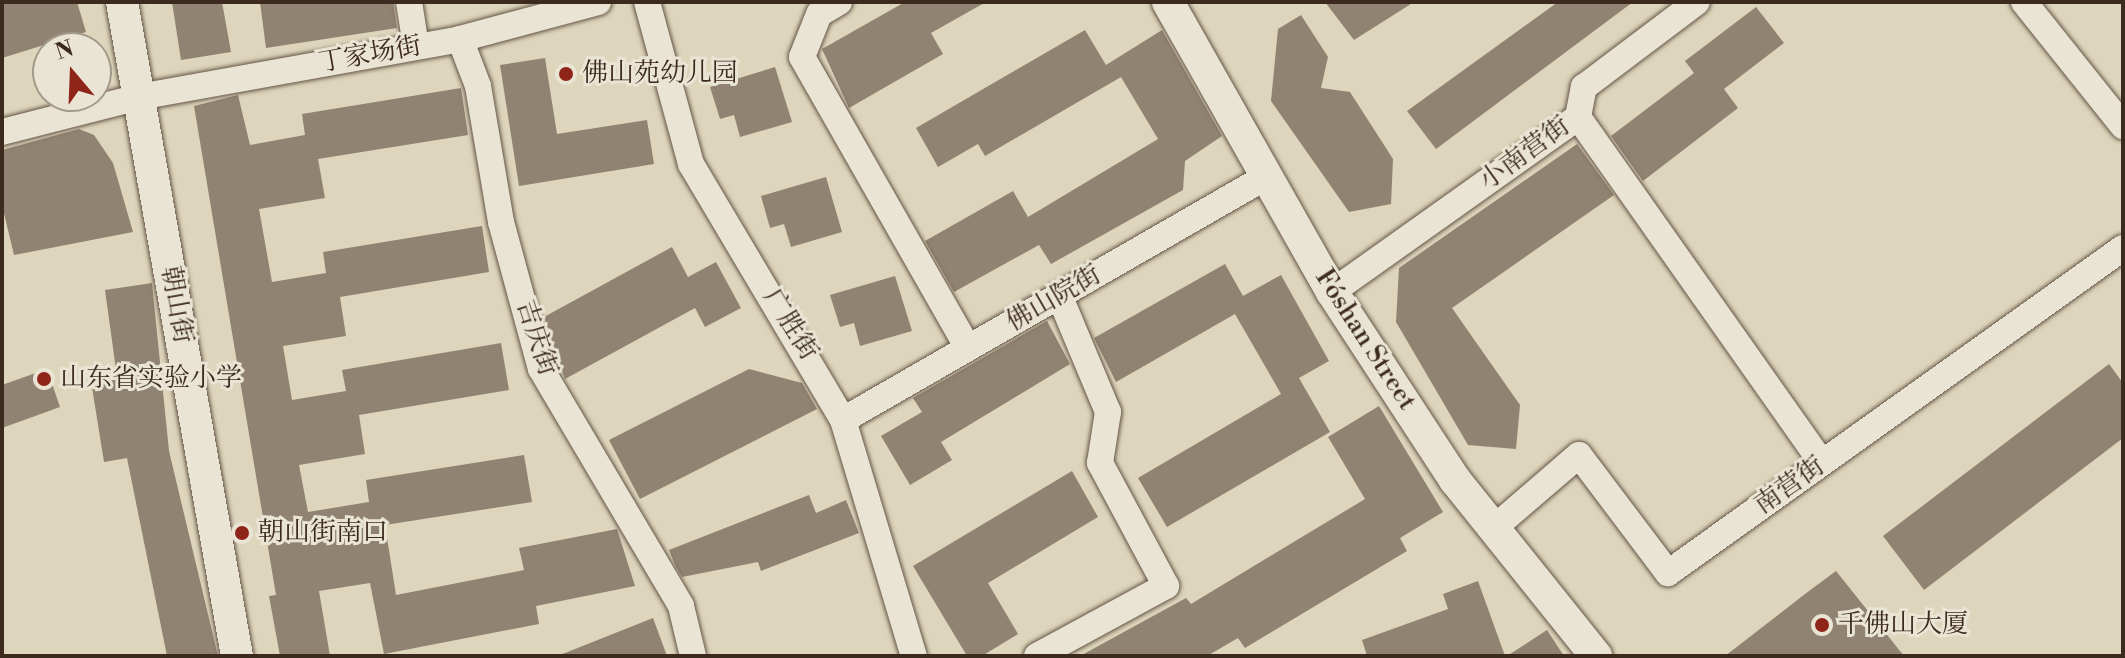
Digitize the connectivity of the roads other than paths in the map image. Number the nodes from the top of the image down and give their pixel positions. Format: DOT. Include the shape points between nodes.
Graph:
graph roads {
  1 [pos="122,2"];
  2 [pos="409,2"];
  3 [pos="598,2"];
  4 [pos="647,2"];
  5 [pos="839,2"];
  6 [pos="1168,2"];
  7 [pos="1697,2"];
  8 [pos="2024,2"];
  9 [pos="460,39"];
  10 [pos="416,46"];
  11 [pos="139,97"];
  12 [pos="1578,117"];
  13 [pos="2123,126"];
  14 [pos="2,132"];
  15 [pos="1265,177"];
  16 [pos="2123,248"];
  17 [pos="1332,292"];
  18 [pos="1059,295"];
  19 [pos="968,348"];
  20 [pos="843,420"];
  21 [pos="1822,463"];
  22 [pos="1494,528"];
  23 [pos="237,656"];
  24 [pos="693,656"];
  25 [pos="914,656"];
  26 [pos="1037,656"];
  27 [pos="1596,656"];
  1 -- 11 [label="street, 朝山街"];
  2 -- 10 [label="street"];
  3 -- 9 [label="street, 丁家场街"];
  4 -- 20 [label="street, 广胜街" via="691,164"];
  5 -- 19 [label="street" via="819,14 802,57"];
  6 -- 15 [label="street, Fóshan Street"];
  7 -- 12 [label="street, 小南营街" via="1584,87"];
  8 -- 13 [label="street"];
  9 -- 10 [label="street, 丁家场街"];
  9 -- 24 [label="street, 吉庆街" via="478,86 501,222 541,369 681,606"];
  10 -- 11 [label="street, 丁家场街"];
  11 -- 14 [label="street, 丁家场街"];
  11 -- 23 [label="street, 朝山街"];
  12 -- 17 [label="street, 小南营街"];
  12 -- 21 [label="street"];
  15 -- 17 [label="street, Fóshan Street"];
  15 -- 18 [label="street, 佛山院街"];
  16 -- 21 [label="street, 南营街"];
  17 -- 22 [label="street, Fóshan Street"];
  18 -- 19 [label="street, 佛山院街"];
  18 -- 26 [label="street" via="1108,412 1100,463 1166,586"];
  19 -- 20 [label="street, 佛山院街"];
  20 -- 25 [label="street, 广胜街"];
  21 -- 22 [label="street, 南营街" via="1668,573 1579,455"];
  22 -- 27 [label="street, Fóshan Street"];
}
